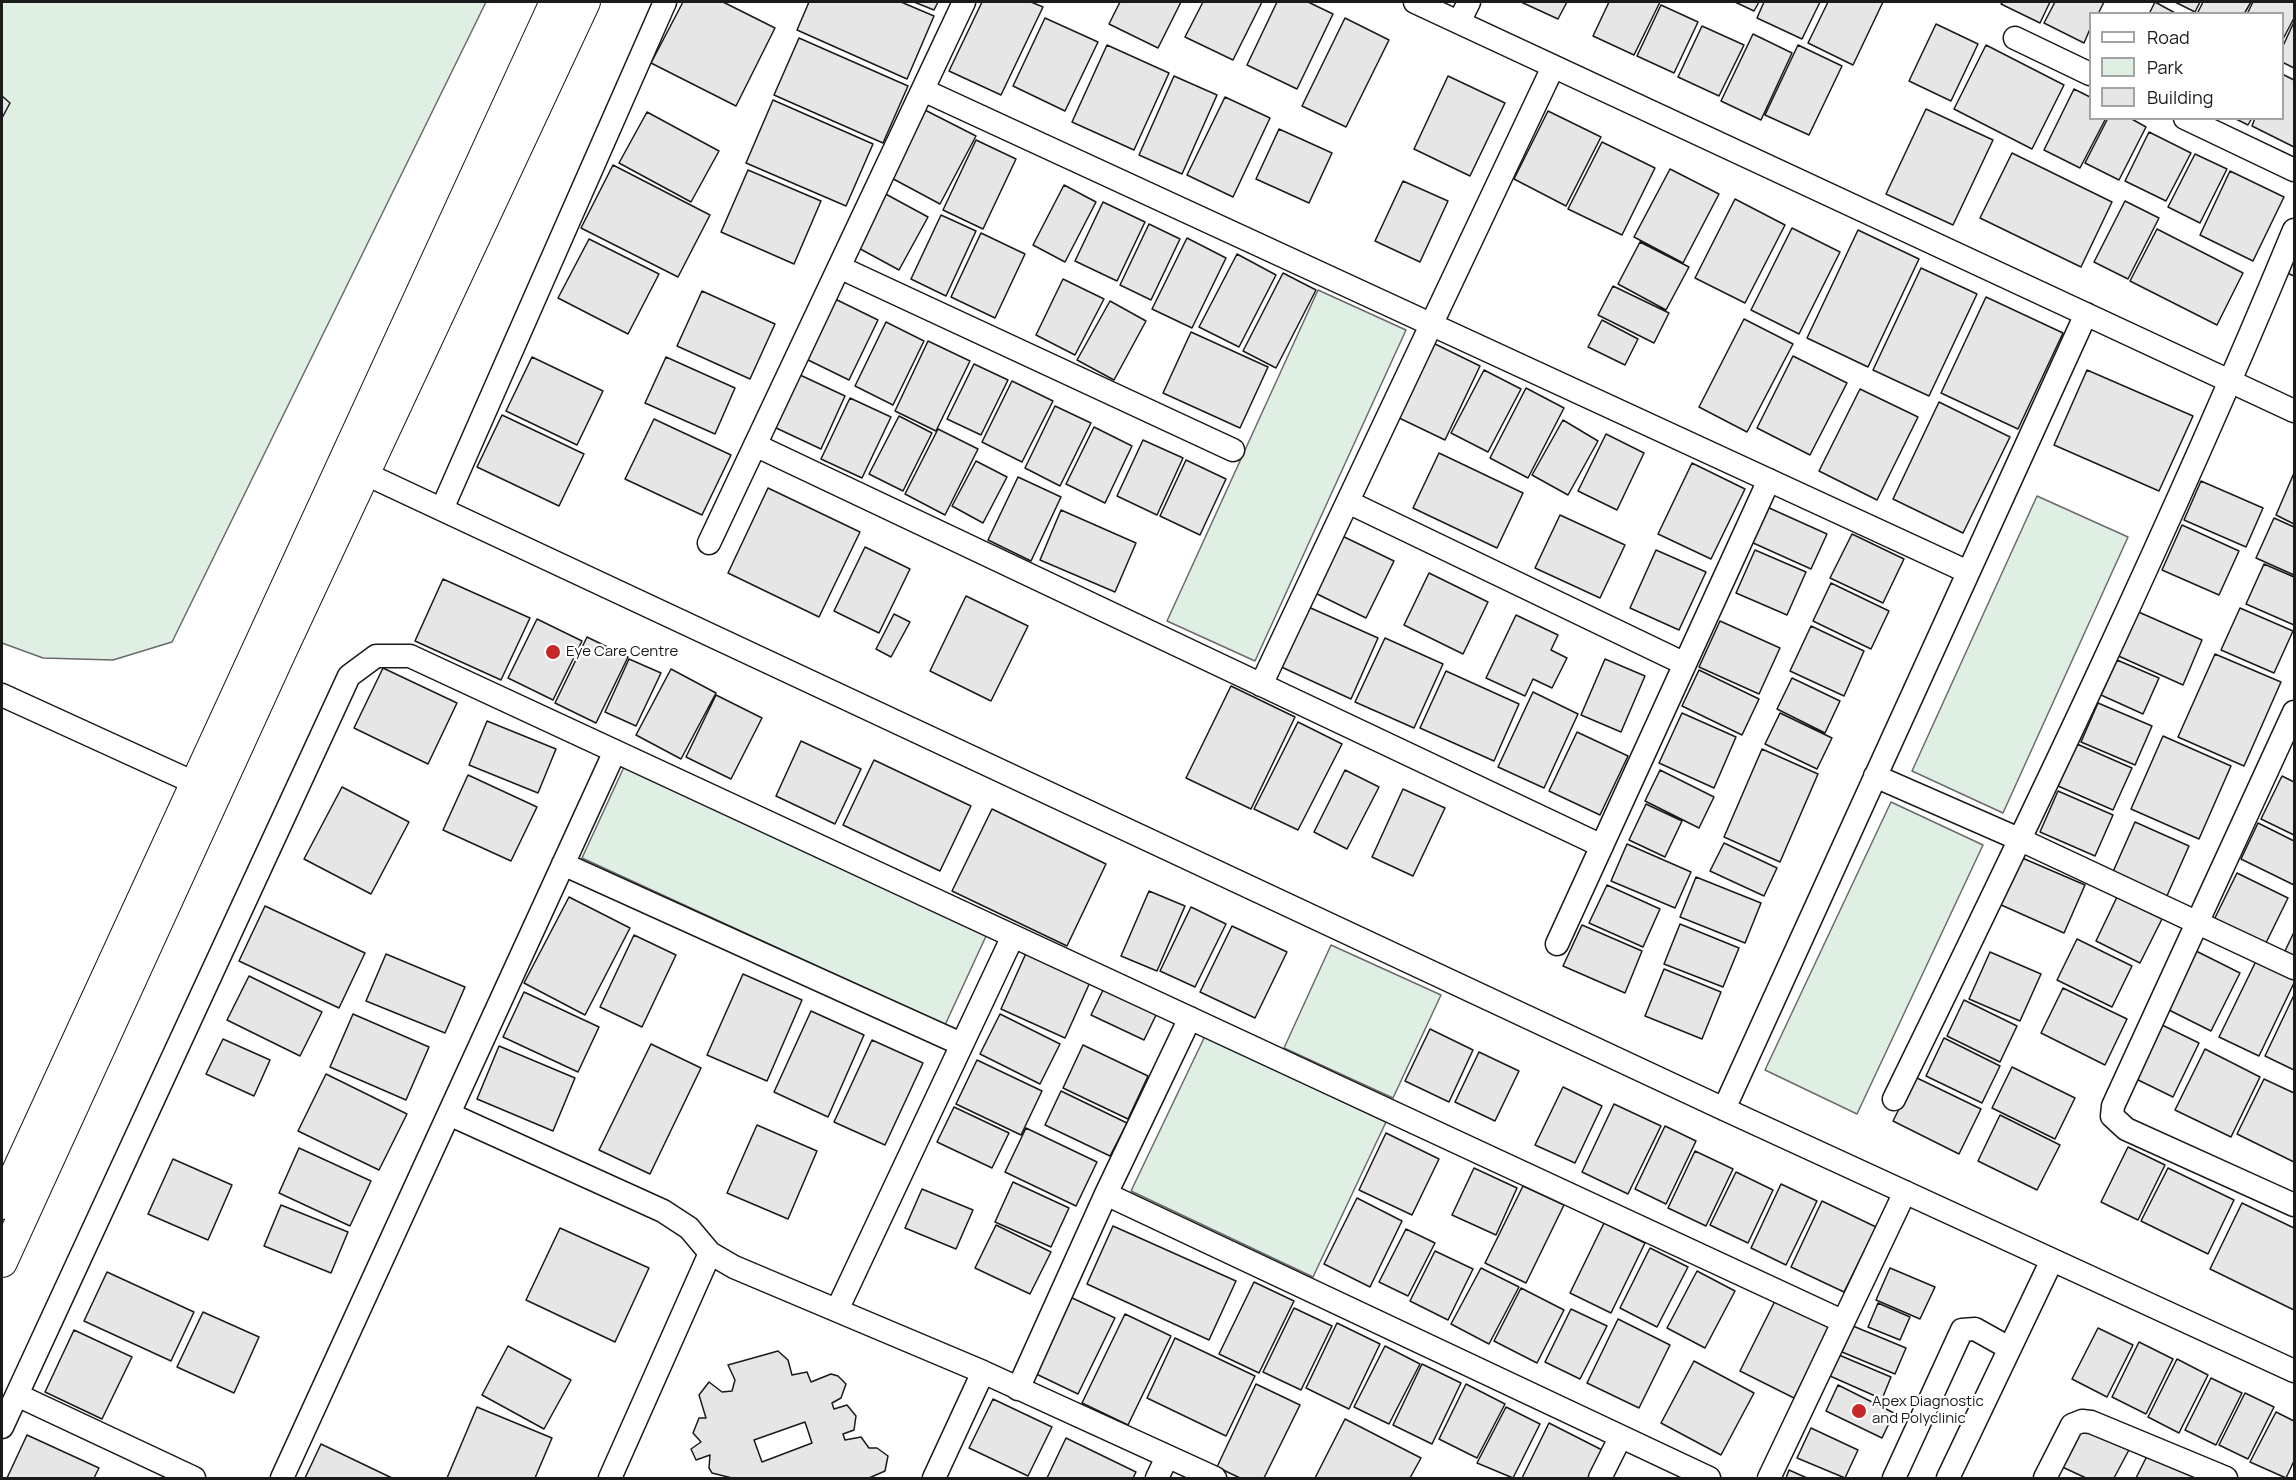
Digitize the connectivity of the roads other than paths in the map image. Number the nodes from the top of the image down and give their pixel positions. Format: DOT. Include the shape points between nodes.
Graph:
graph roads {
  1 [pos="555,2"];
  2 [pos="585,2"];
  3 [pos="664,2"];
  4 [pos="964,2"];
  5 [pos="1414,2"];
  6 [pos="1469,2"];
  7 [pos="1460,22"];
  8 [pos="2015,38"];
  9 [pos="1553,67"];
  10 [pos="2089,73"];
  11 [pos="923,90"];
  12 [pos="2190,120"];
  13 [pos="2295,170"];
  14 [pos="2295,230"];
  15 [pos="839,267"];
  16 [pos="2086,314"];
  17 [pos="1432,325"];
  18 [pos="2232,381"];
  19 [pos="2295,411"];
  20 [pos="755,446"];
  21 [pos="1233,450"];
  22 [pos="354,468"];
  23 [pos="1769,480"];
  24 [pos="1348,502"];
  25 [pos="442,509"];
  26 [pos="709,543"];
  27 [pos="1968,572"];
  28 [pos="1685,664"];
  29 [pos="1261,685"];
  30 [pos="2,695"];
  31 [pos="2295,712"];
  32 [pos="615,751"];
  33 [pos="1875,776"];
  34 [pos="207,788"];
  35 [pos="2021,840"];
  36 [pos="1602,846"];
  37 [pos="563,864"];
  38 [pos="2197,923"];
  39 [pos="1013,936"];
  40 [pos="1557,944"];
  41 [pos="2295,968"];
  42 [pos="1190,1018"];
  43 [pos="961,1044"];
  44 [pos="1894,1099"];
  45 [pos="1724,1109"];
  46 [pos="449,1114"];
  47 [pos="1905,1192"];
  48 [pos="1106,1194"];
  49 [pos="2,1204"];
  50 [pos="2295,1205"];
  51 [pos="710,1252"];
  52 [pos="2052,1260"];
  53 [pos="2,1263"];
  54 [pos="837,1310"];
  55 [pos="1842,1321"];
  56 [pos="2009,1348"];
  57 [pos="2295,1371"];
  58 [pos="983,1372"];
  59 [pos="1018,1389"];
  60 [pos="17,1395"];
  61 [pos="2,1427"];
  62 [pos="1620,1438"];
  63 [pos="1167,1457"];
  64 [pos="2225,1478"];
  65 [pos="194,1479"];
  66 [pos="282,1479"];
  67 [pos="610,1479"];
  68 [pos="934,1479"];
  69 [pos="1157,1479"];
  70 [pos="1215,1479"];
  71 [pos="1600,1479"];
  72 [pos="1709,1479"];
  73 [pos="1769,1479"];
  74 [pos="1894,1479"];
  75 [pos="1948,1479"];
  76 [pos="2045,1479"];
  1 -- 22 [label="main road"];
  2 -- 22 [label="main road"];
  3 -- 25 [label="street"];
  4 -- 11 [label="street"];
  5 -- 7 [label="street"];
  6 -- 7 [label="street"];
  7 -- 9 [label="street"];
  8 -- 10 [label="street"];
  9 -- 16 [label="street"];
  9 -- 17 [label="street"];
  11 -- 15 [label="street"];
  11 -- 17 [label="street"];
  12 -- 13 [label="street"];
  14 -- 18 [label="street"];
  15 -- 20 [label="street"];
  15 -- 21 [label="street"];
  16 -- 18 [label="street"];
  16 -- 27 [label="street"];
  17 -- 23 [label="street"];
  17 -- 24 [label="street"];
  18 -- 19 [label="street"];
  18 -- 35 [label="street"];
  20 -- 26 [label="street"];
  20 -- 29 [label="street"];
  22 -- 25 [label="street"];
  22 -- 34 [label="main road"];
  23 -- 27 [label="street"];
  23 -- 28 [label="street"];
  24 -- 28 [label="street"];
  24 -- 29 [label="street"];
  25 -- 45 [label="street"];
  27 -- 33 [label="street"];
  28 -- 36 [label="street"];
  29 -- 36 [label="street"];
  30 -- 34 [label="street"];
  31 -- 38 [label="street"];
  32 -- 37 [label="street"];
  32 -- 39 [label="street"];
  32 -- 60 [label="street" via="410,656 376,656 349,676"];
  33 -- 35 [label="street"];
  33 -- 45 [label="street"];
  34 -- 49 [label="main road"];
  34 -- 53 [label="main road"];
  35 -- 38 [label="street"];
  35 -- 44 [label="street"];
  36 -- 40 [label="street"];
  37 -- 43 [label="street"];
  37 -- 46 [label="street"];
  38 -- 41 [label="street"];
  38 -- 50 [label="street" via="2112,1116 2126,1129"];
  39 -- 42 [label="street"];
  39 -- 43 [label="street"];
  42 -- 48 [label="street"];
  42 -- 55 [label="street"];
  43 -- 54 [label="street"];
  45 -- 47 [label="street"];
  46 -- 51 [label="street" via="663,1211 688,1227"];
  46 -- 66 [label="street"];
  47 -- 52 [label="street"];
  47 -- 55 [label="street"];
  48 -- 59 [label="street"];
  48 -- 62 [label="street"];
  51 -- 54 [label="street" via="734,1267"];
  51 -- 67 [label="street"];
  52 -- 56 [label="street"];
  52 -- 57 [label="street"];
  54 -- 58 [label="street"];
  55 -- 73 [label="street"];
  56 -- 74 [label="street" via="1975,1329 1962,1330"];
  56 -- 75 [label="street"];
  58 -- 59 [label="street"];
  58 -- 68 [label="street"];
  59 -- 63 [label="street"];
  60 -- 61 [label="street"];
  60 -- 65 [label="street"];
  62 -- 71 [label="street"];
  62 -- 72 [label="street"];
  63 -- 69 [label="street"];
  63 -- 70 [label="street"];
  64 -- 76 [label="street" via="2082,1421 2072,1425"];
}
